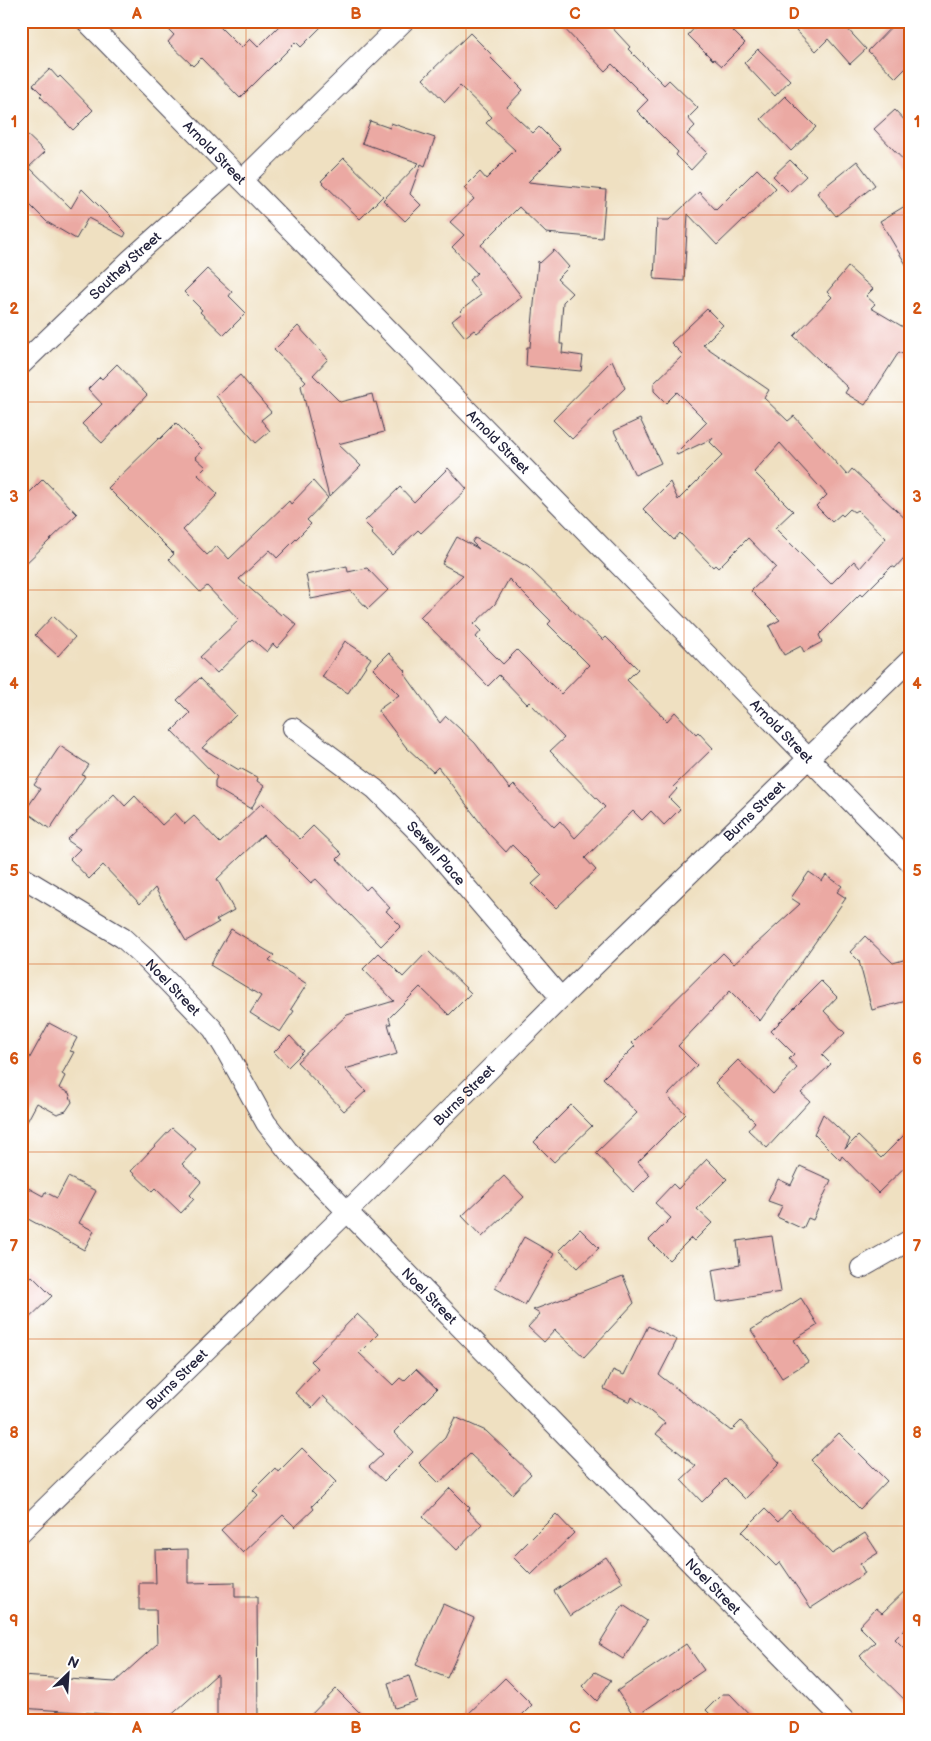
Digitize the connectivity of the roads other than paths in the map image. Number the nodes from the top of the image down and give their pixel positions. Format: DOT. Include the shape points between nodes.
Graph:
graph roads {
  1 [pos="86,21"];
  2 [pos="404,21"];
  3 [pos="237,175"];
  4 [pos="25,355"];
  5 [pos="910,660"];
  6 [pos="293,728"];
  7 [pos="808,759"];
  8 [pos="910,862"];
  9 [pos="22,877"];
  10 [pos="561,998"];
  11 [pos="347,1212"];
  12 [pos="910,1240"];
  13 [pos="861,1268"];
  14 [pos="21,1532"];
  15 [pos="844,1720"];
  1 -- 3 [label="street, Arnold Street"];
  2 -- 3 [label="street, Southey Street"];
  3 -- 4 [label="street, Southey Street" via="131,259"];
  3 -- 7 [label="street, Arnold Street"];
  5 -- 7 [label="street, Burns Street"];
  6 -- 10 [label="street, Sewell Place" via="375,789 425,839"];
  7 -- 8 [label="street, Arnold Street"];
  7 -- 10 [label="street, Burns Street"];
  9 -- 11 [label="street, Noel Street" via="123,938 146,959 213,1029 276,1138"];
  10 -- 11 [label="street, Burns Street"];
  11 -- 14 [label="street, Burns Street"];
  11 -- 15 [label="street, Noel Street"];
  12 -- 13 [label="street"];
}
